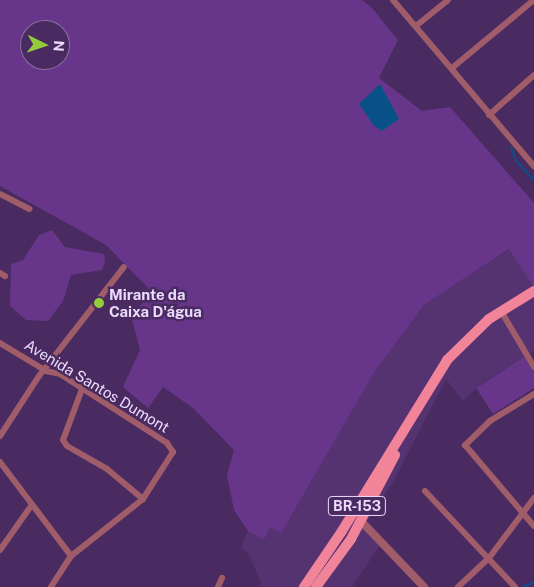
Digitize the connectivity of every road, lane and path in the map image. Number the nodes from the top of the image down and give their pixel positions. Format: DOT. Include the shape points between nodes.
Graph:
graph roads {
  1 [pos="394,0"];
  2 [pos="448,0"];
  3 [pos="534,0"];
  4 [pos="416,26"];
  5 [pos="452,68"];
  6 [pos="534,75"];
  7 [pos="489,115"];
  8 [pos="532,161"];
  9 [pos="0,194"];
  10 [pos="29,210"];
  11 [pos="124,267"];
  12 [pos="534,291"];
  13 [pos="501,311"];
  14 [pos="0,343"];
  15 [pos="534,366"];
  16 [pos="46,371"];
  17 [pos="82,389"];
  18 [pos="534,394"];
  19 [pos="409,424"];
  20 [pos="0,436"];
  21 [pos="0,462"];
  22 [pos="424,491"];
  23 [pos="534,498"];
  24 [pos="143,499"];
  25 [pos="31,506"];
  26 [pos="521,511"];
  27 [pos="361,521"];
  28 [pos="534,526"];
  29 [pos="0,550"];
  30 [pos="72,556"];
  31 [pos="489,558"];
  32 [pos="222,578"];
  33 [pos="51,587"];
  34 [pos="218,587"];
  35 [pos="304,587"];
  36 [pos="316,587"];
  37 [pos="424,587"];
  38 [pos="458,587"];
  39 [pos="515,587"];
  1 -- 4 [label="street"];
  2 -- 4 [label="street"];
  3 -- 5 [label="street"];
  4 -- 5 [label="street"];
  5 -- 7 [label="street"];
  6 -- 7 [label="street"];
  7 -- 8 [label="street"];
  9 -- 10 [label="street"];
  11 -- 16 [label="street"];
  12 -- 13 [label="main road, BR-153"];
  13 -- 15 [label="street"];
  13 -- 19 [label="main road, BR-153" via="475,330 454,352"];
  14 -- 16 [label="street, Avenida Santos Dumont"];
  16 -- 17 [label="street, Avenida Santos Dumont" via="60,374"];
  16 -- 20 [label="street" via="39,376"];
  17 -- 24 [label="street" via="63,436 67,446 107,469"];
  17 -- 24 [label="street, Avenida Santos Dumont" via="166,443 173,452"];
  18 -- 26 [label="street" via="467,441 470,453"];
  19 -- 27 [label="main road, BR-153"];
  19 -- 35 [label="main road, BR-153"];
  21 -- 25 [label="street"];
  22 -- 31 [label="street"];
  23 -- 26 [label="street"];
  24 -- 30 [label="street"];
  25 -- 29 [label="street"];
  25 -- 30 [label="street"];
  26 -- 28 [label="street"];
  26 -- 31 [label="street"];
  27 -- 36 [label="main road, BR-153"];
  27 -- 37 [label="street"];
  30 -- 33 [label="street"];
  31 -- 38 [label="street"];
  31 -- 39 [label="street"];
  32 -- 34 [label="street"];
}
